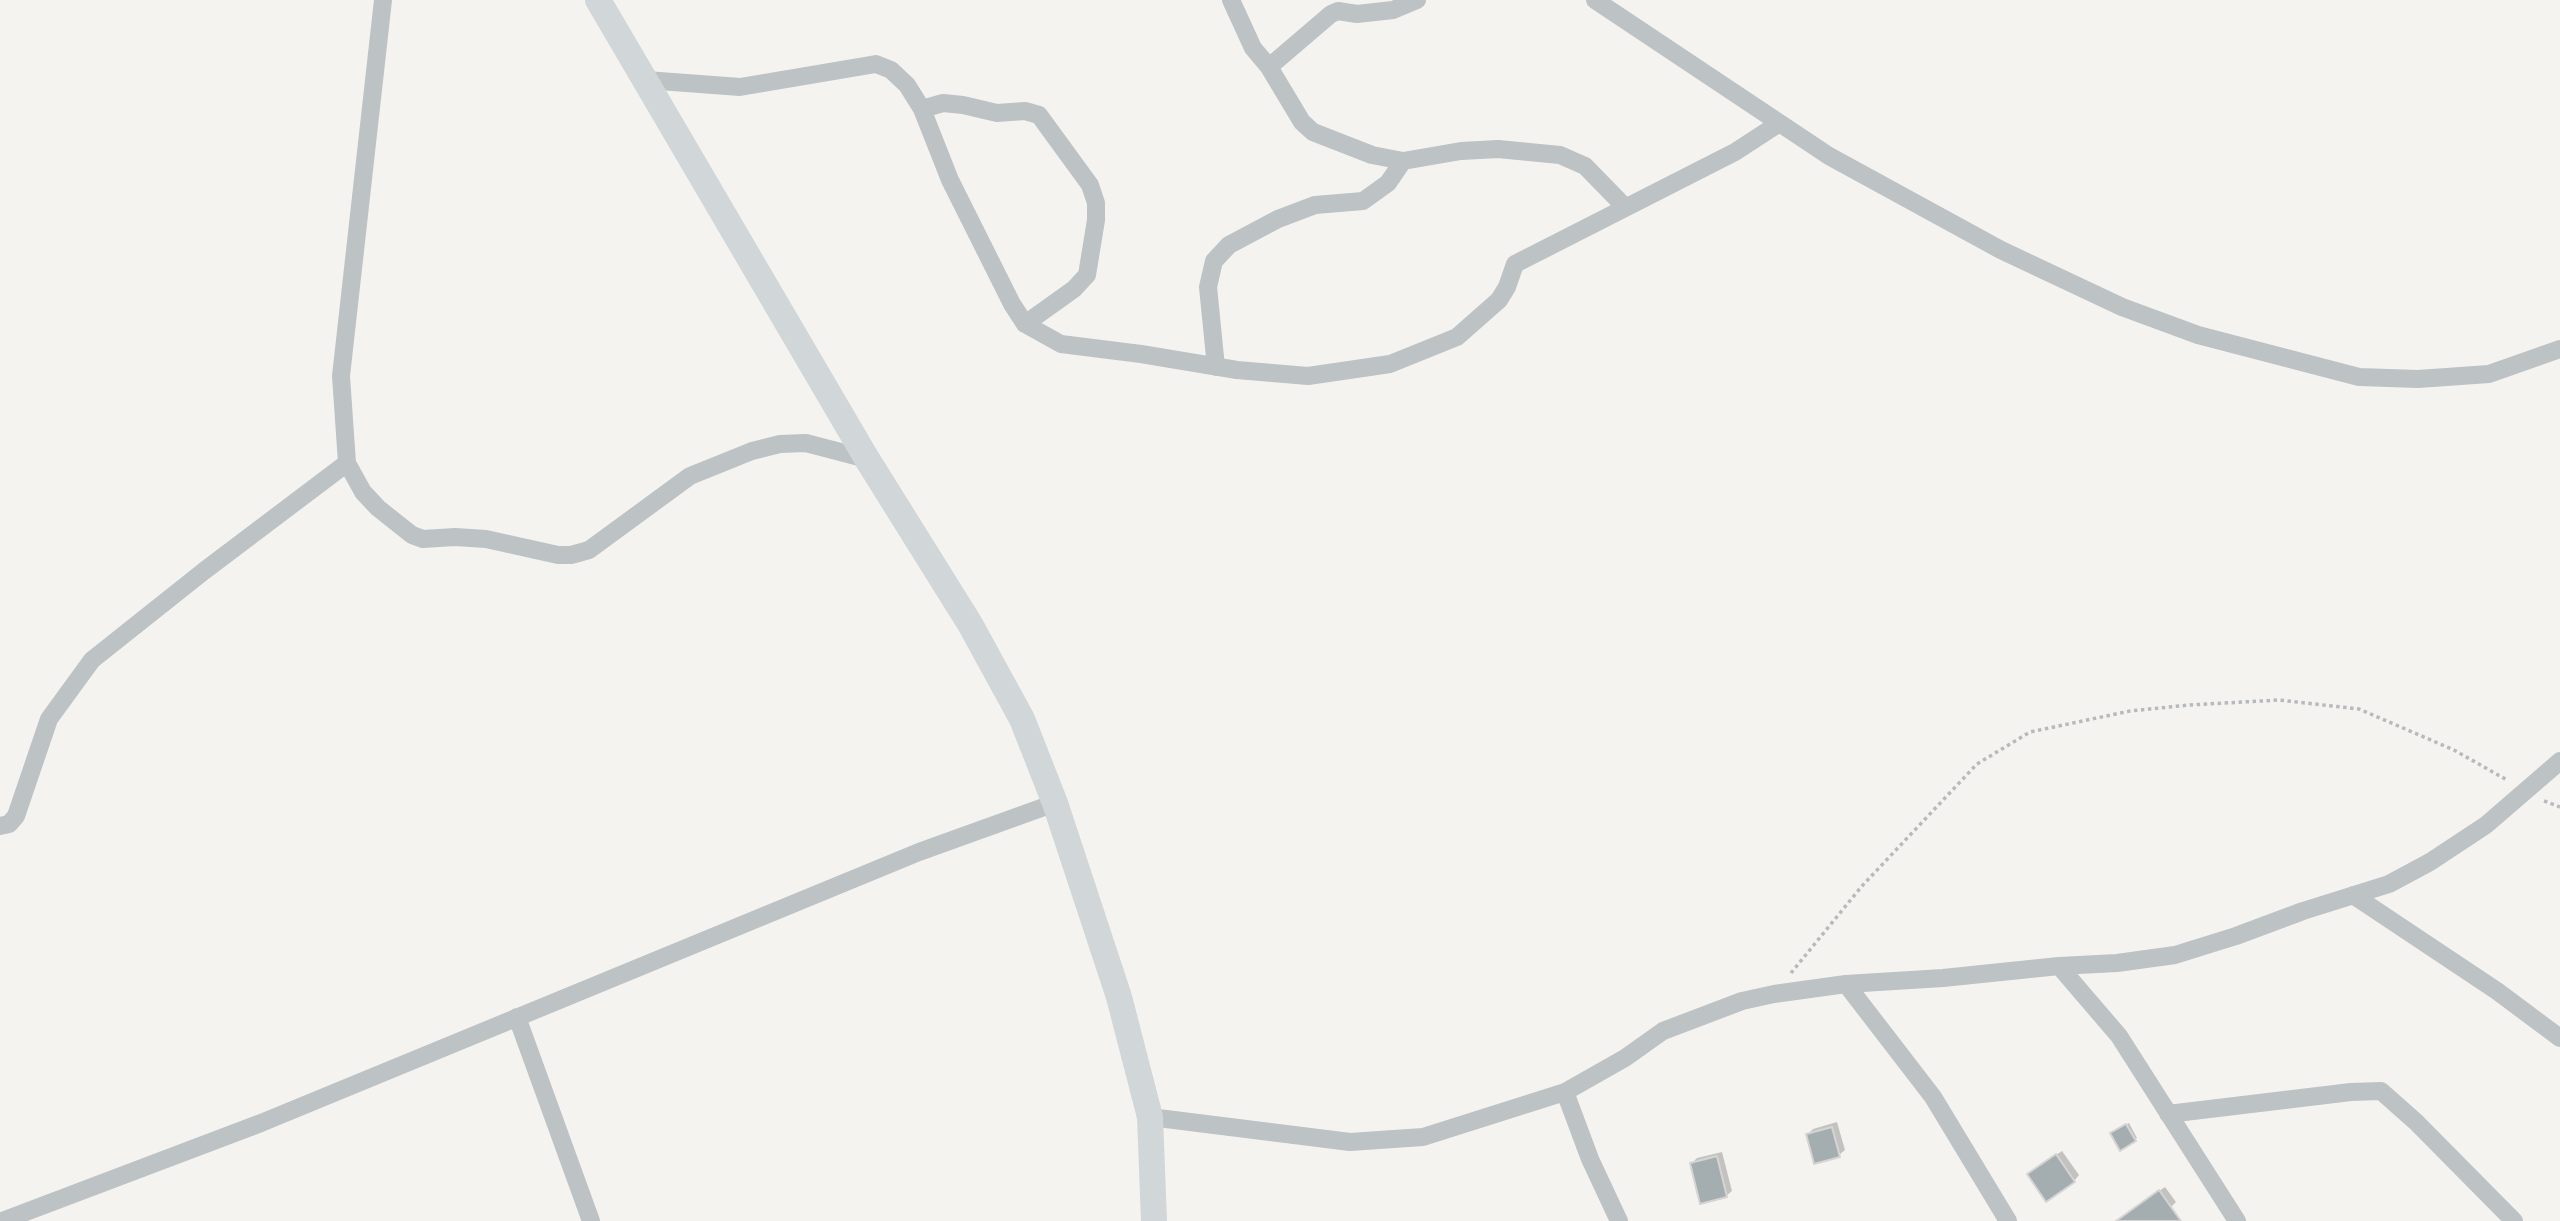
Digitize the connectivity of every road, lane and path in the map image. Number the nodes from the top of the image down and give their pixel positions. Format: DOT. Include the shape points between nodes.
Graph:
graph roads {
  1 [pos="383,0"];
  2 [pos="598,0"];
  3 [pos="1231,0"];
  4 [pos="1417,0"];
  5 [pos="1595,0"];
  6 [pos="1269,67"];
  7 [pos="646,80"];
  8 [pos="922,109"];
  9 [pos="1778,124"];
  10 [pos="1403,161"];
  11 [pos="1625,207"];
  12 [pos="1025,324"];
  13 [pos="2560,349"];
  14 [pos="1216,367"];
  15 [pos="867,459"];
  16 [pos="347,463"];
  17 [pos="2560,761"];
  18 [pos="2524,792"];
  19 [pos="1055,803"];
  20 [pos="2560,807"];
  21 [pos="0,826"];
  22 [pos="2353,895"];
  23 [pos="2059,966"];
  24 [pos="1846,984"];
  25 [pos="1774,994"];
  26 [pos="517,1017"];
  27 [pos="2560,1038"];
  28 [pos="1565,1092"];
  29 [pos="2168,1114"];
  30 [pos="1150,1117"];
  31 [pos="2,1221"];
  32 [pos="591,1221"];
  33 [pos="1154,1221"];
  34 [pos="1619,1221"];
  35 [pos="2008,1221"];
  36 [pos="2237,1221"];
  37 [pos="2514,1221"];
  1 -- 16 [label="street" via="341,376"];
  2 -- 7 [label="street"];
  3 -- 6 [label="street" via="1253,48"];
  4 -- 6 [label="street" via="1393,10 1331,14"];
  5 -- 9 [label="street"];
  6 -- 10 [label="street" via="1302,122 1313,132 1372,155"];
  7 -- 8 [label="street" via="740,87 876,64 907,85"];
  7 -- 15 [label="street"];
  8 -- 12 [label="street" via="950,180"];
  8 -- 12 [label="street" via="943,103 1039,115 1090,185 1096,220 1087,275"];
  9 -- 11 [label="street" via="1735,152"];
  9 -- 13 [label="street" via="2001,250 2122,307 2198,335 2359,377 2489,374"];
  10 -- 11 [label="street" via="1461,150 1560,155 1585,166"];
  10 -- 14 [label="street" via="1388,183 1363,201 1315,205 1278,219 1229,245 1214,261 1208,286"];
  11 -- 14 [label="street" via="1515,264 1499,300 1457,337 1401,359 1308,376"];
  12 -- 14 [label="street" via="1061,344"];
  15 -- 16 [label="street" via="806,443 752,451 690,476 589,550 571,555 486,539 434,540 412,535 363,492"];
  15 -- 19 [label="street" via="1022,719"];
  16 -- 21 [label="street" via="92,660 49,719 20,808 9,824"];
  17 -- 18 [label="street"];
  18 -- 20 [label="path"];
  18 -- 22 [label="street" via="2486,825 2430,862 2389,884"];
  18 -- 25 [label="path" via="2454,750 2359,709 2279,699 2130,711 2030,732 1977,764 1862,886"];
  19 -- 26 [label="street" via="919,852"];
  19 -- 30 [label="street" via="1119,997"];
  22 -- 23 [label="street" via="2175,955"];
  22 -- 27 [label="street"];
  23 -- 24 [label="street"];
  23 -- 29 [label="street" via="2119,1036"];
  24 -- 25 [label="street"];
  24 -- 35 [label="street" via="1933,1097"];
  25 -- 28 [label="street" via="1663,1031"];
  26 -- 31 [label="street" via="261,1123"];
  26 -- 32 [label="street"];
  28 -- 30 [label="street" via="1423,1137 1350,1142"];
  28 -- 34 [label="street"];
  29 -- 36 [label="street"];
  29 -- 37 [label="street" via="2381,1091"];
  30 -- 33 [label="street"];
}
